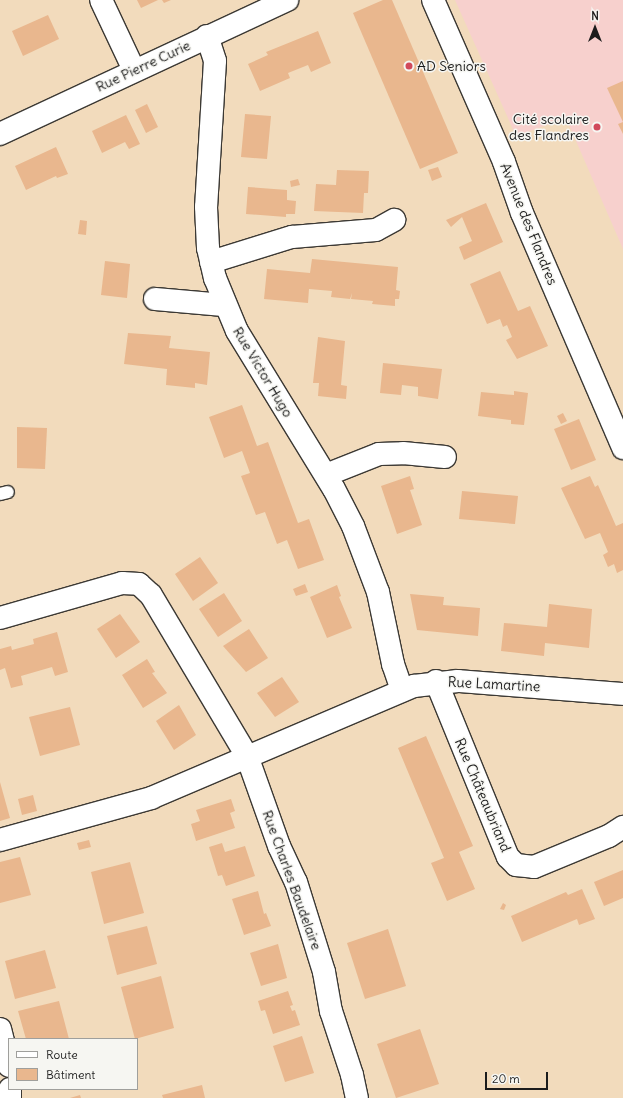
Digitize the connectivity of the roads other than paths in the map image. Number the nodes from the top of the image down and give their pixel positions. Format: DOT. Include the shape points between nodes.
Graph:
graph roads {
  1 [pos="101,0"];
  2 [pos="287,0"];
  3 [pos="433,0"];
  4 [pos="207,36"];
  5 [pos="134,70"];
  6 [pos="0,134"];
  7 [pos="394,220"];
  8 [pos="211,262"];
  9 [pos="155,298"];
  10 [pos="224,305"];
  11 [pos="617,418"];
  12 [pos="623,448"];
  13 [pos="444,458"];
  14 [pos="326,475"];
  15 [pos="0,618"];
  16 [pos="436,681"];
  17 [pos="402,690"];
  18 [pos="623,694"];
  19 [pos="247,756"];
  20 [pos="623,827"];
  21 [pos="0,840"];
  22 [pos="0,1029"];
  23 [pos="8,1062"];
  24 [pos="357,1098"];
  1 -- 5 [label="street"];
  2 -- 4 [label="street, Rue Pierre Curie"];
  3 -- 11 [label="street, Avenue des Flandres" via="500,153 522,213"];
  4 -- 5 [label="street, Rue Pierre Curie"];
  4 -- 8 [label="street, Rue Victor Hugo" via="215,61 206,207"];
  5 -- 6 [label="street, Rue Pierre Curie"];
  7 -- 8 [label="street" via="376,230 292,237"];
  8 -- 10 [label="street, Rue Victor Hugo"];
  9 -- 10 [label="street"];
  10 -- 14 [label="street, Rue Victor Hugo" via="237,331"];
  11 -- 12 [label="street, Avenue des Flandres"];
  13 -- 14 [label="street" via="403,453 379,454"];
  14 -- 17 [label="street, Rue Victor Hugo" via="348,515 367,559 378,592 393,664"];
  15 -- 19 [label="street, Rue Charles Baudelaire" via="118,584 138,584 151,595 173,629 190,664"];
  16 -- 17 [label="street, Rue Lamartine"];
  16 -- 18 [label="street, Rue Lamartine" via="482,682"];
  16 -- 20 [label="street, Rue Châteaubriand" via="508,857 516,865 534,867 609,836"];
  17 -- 19 [label="street, Rue Lamartine"];
  19 -- 21 [label="street" via="138,802"];
  19 -- 24 [label="street, Rue Charles Baudelaire" via="279,846 296,882 324,972 331,1011"];
  22 -- 23 [label="street"];
}
